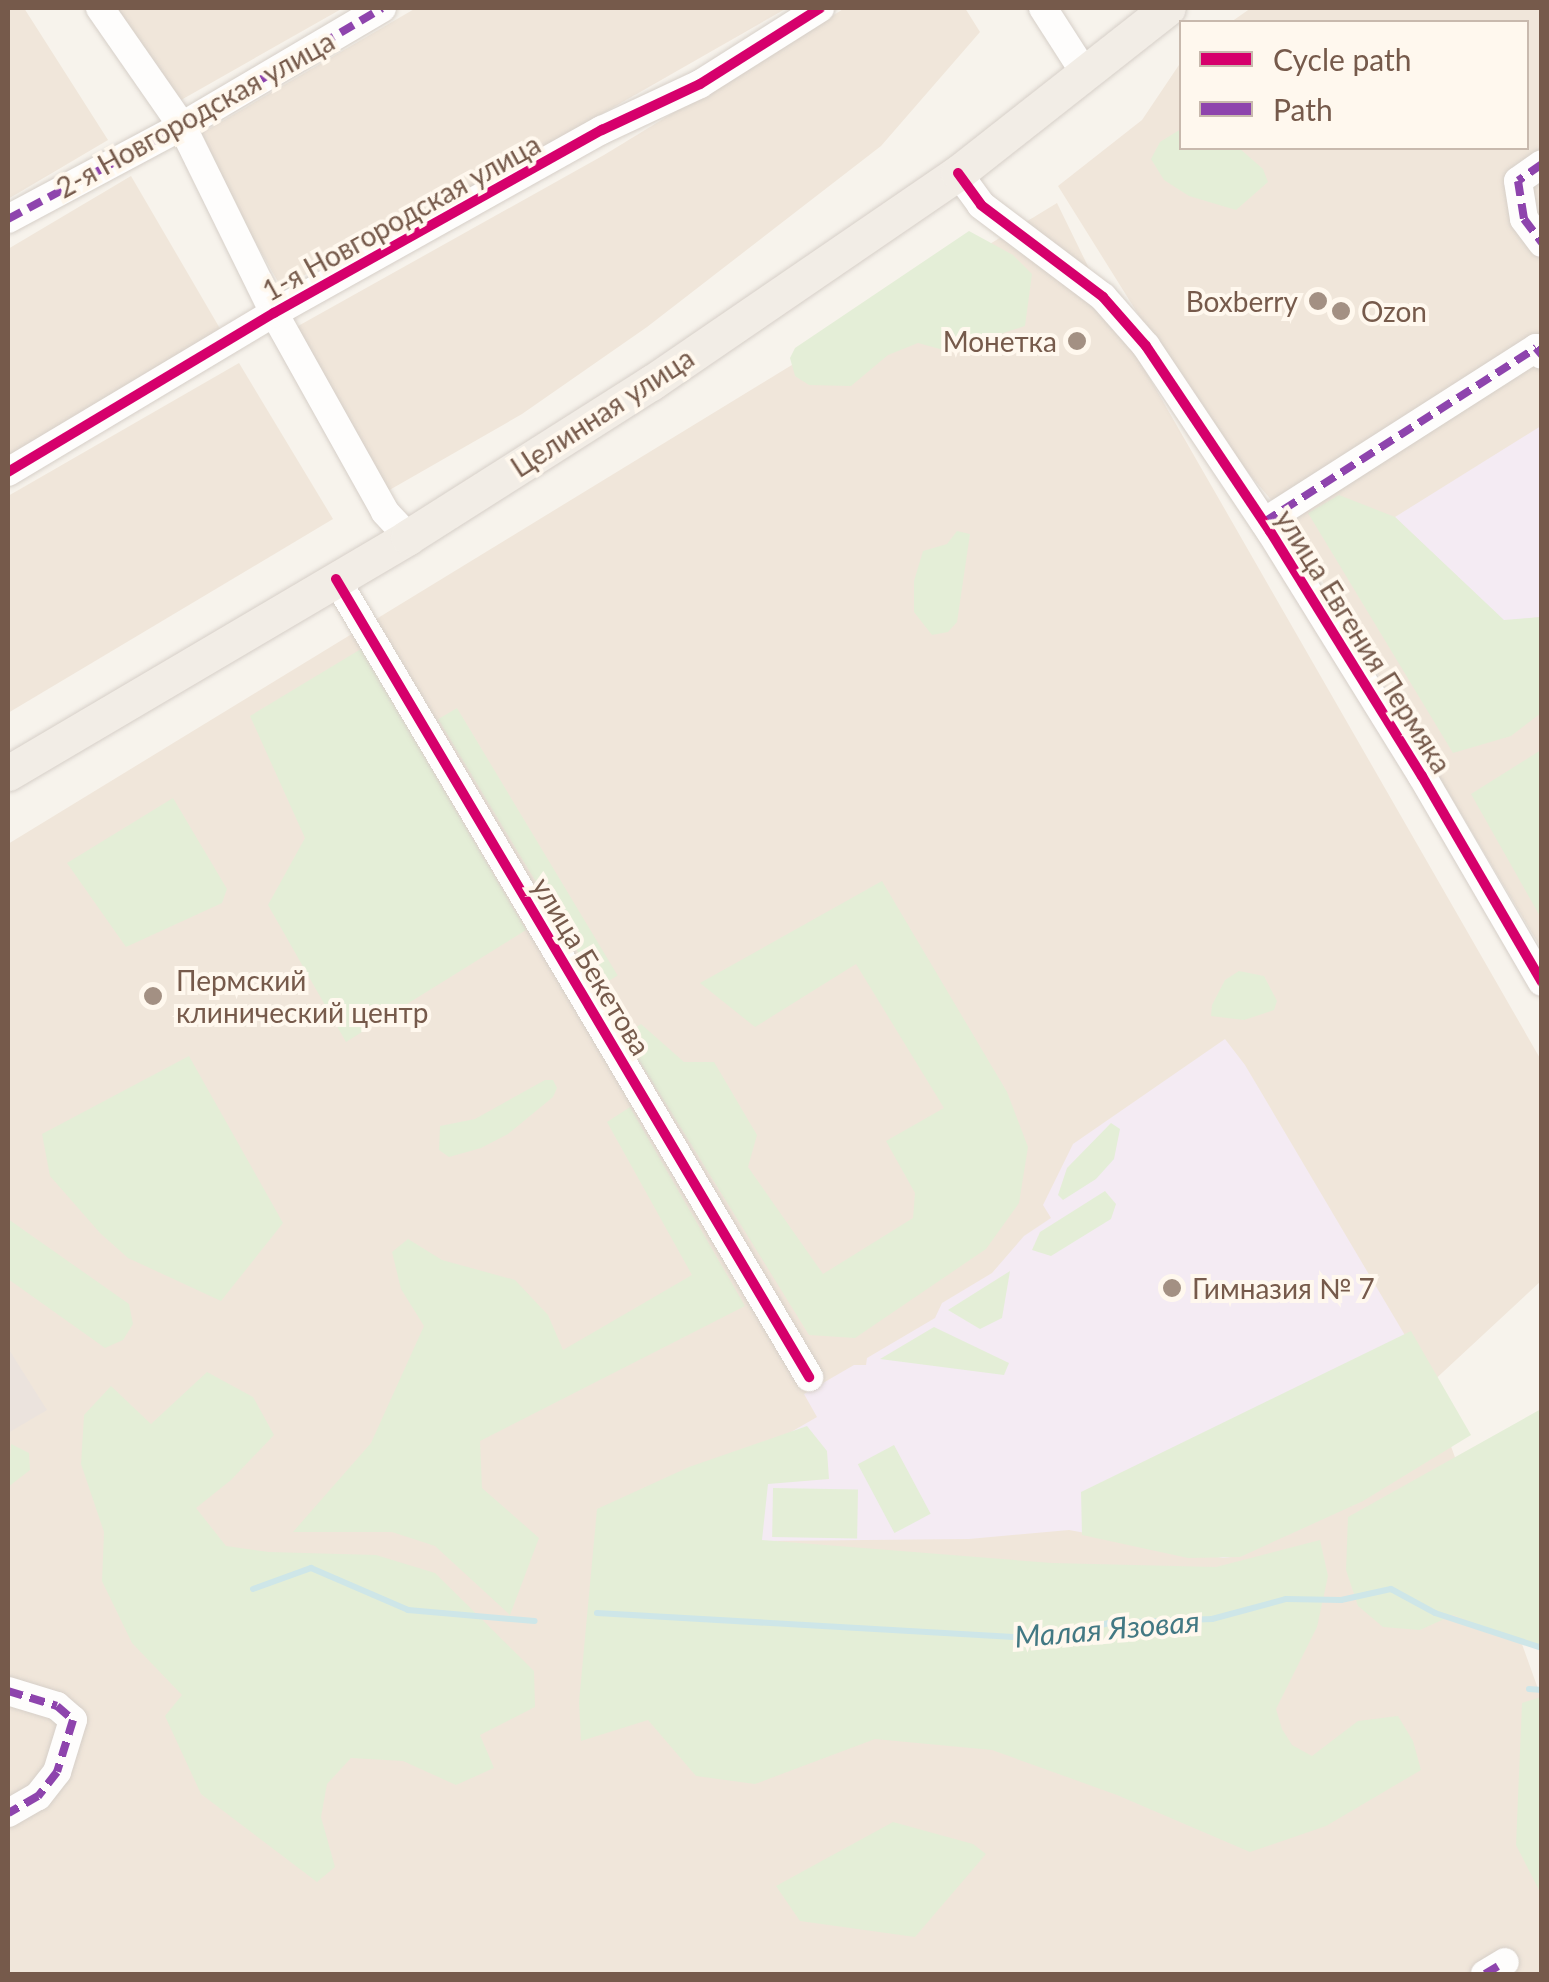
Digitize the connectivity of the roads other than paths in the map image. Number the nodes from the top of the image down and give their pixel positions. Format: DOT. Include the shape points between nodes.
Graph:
graph roads {
  1 [pos="100,8"];
  2 [pos="382,8"];
  3 [pos="820,8"];
  4 [pos="1043,8"];
  5 [pos="1168,8"];
  6 [pos="1086,76"];
  7 [pos="182,126"];
  8 [pos="1542,164"];
  9 [pos="958,173"];
  10 [pos="8,219"];
  11 [pos="1542,243"];
  12 [pos="274,313"];
  13 [pos="1542,355"];
  14 [pos="8,472"];
  15 [pos="1264,522"];
  16 [pos="408,537"];
  17 [pos="336,578"];
  18 [pos="8,773"];
  19 [pos="1542,982"];
  20 [pos="808,1377"];
  21 [pos="8,1691"];
  22 [pos="8,1813"];
  1 -- 7 [label="street"];
  2 -- 7 [label="street, 2-я Новгородская улица"];
  3 -- 12 [label="street, 1-я Новгородская улица" via="700,84 602,130"];
  4 -- 6 [label="street"];
  5 -- 6 [label="main road, Целинная улица"];
  6 -- 9 [label="main road, Целинная улица"];
  7 -- 10 [label="street, 2-я Новгородская улица"];
  7 -- 12 [label="street"];
  8 -- 11 [label="street" via="1518,180 1524,219"];
  9 -- 15 [label="street, улица Евгения Пермяка" via="981,205 1114,310 1146,346"];
  9 -- 16 [label="main road, Целинная улица"];
  12 -- 14 [label="street, 1-я Новгородская улица"];
  12 -- 16 [label="street" via="386,512"];
  13 -- 15 [label="street" via="1536,348"];
  15 -- 19 [label="street, улица Евгения Пермяка"];
  16 -- 17 [label="main road, Целинная улица"];
  17 -- 18 [label="main road, Целинная улица"];
  17 -- 20 [label="street, улица Бекетова"];
  21 -- 22 [label="street" via="57,1706 73,1720 57,1772 38,1796"];
}
